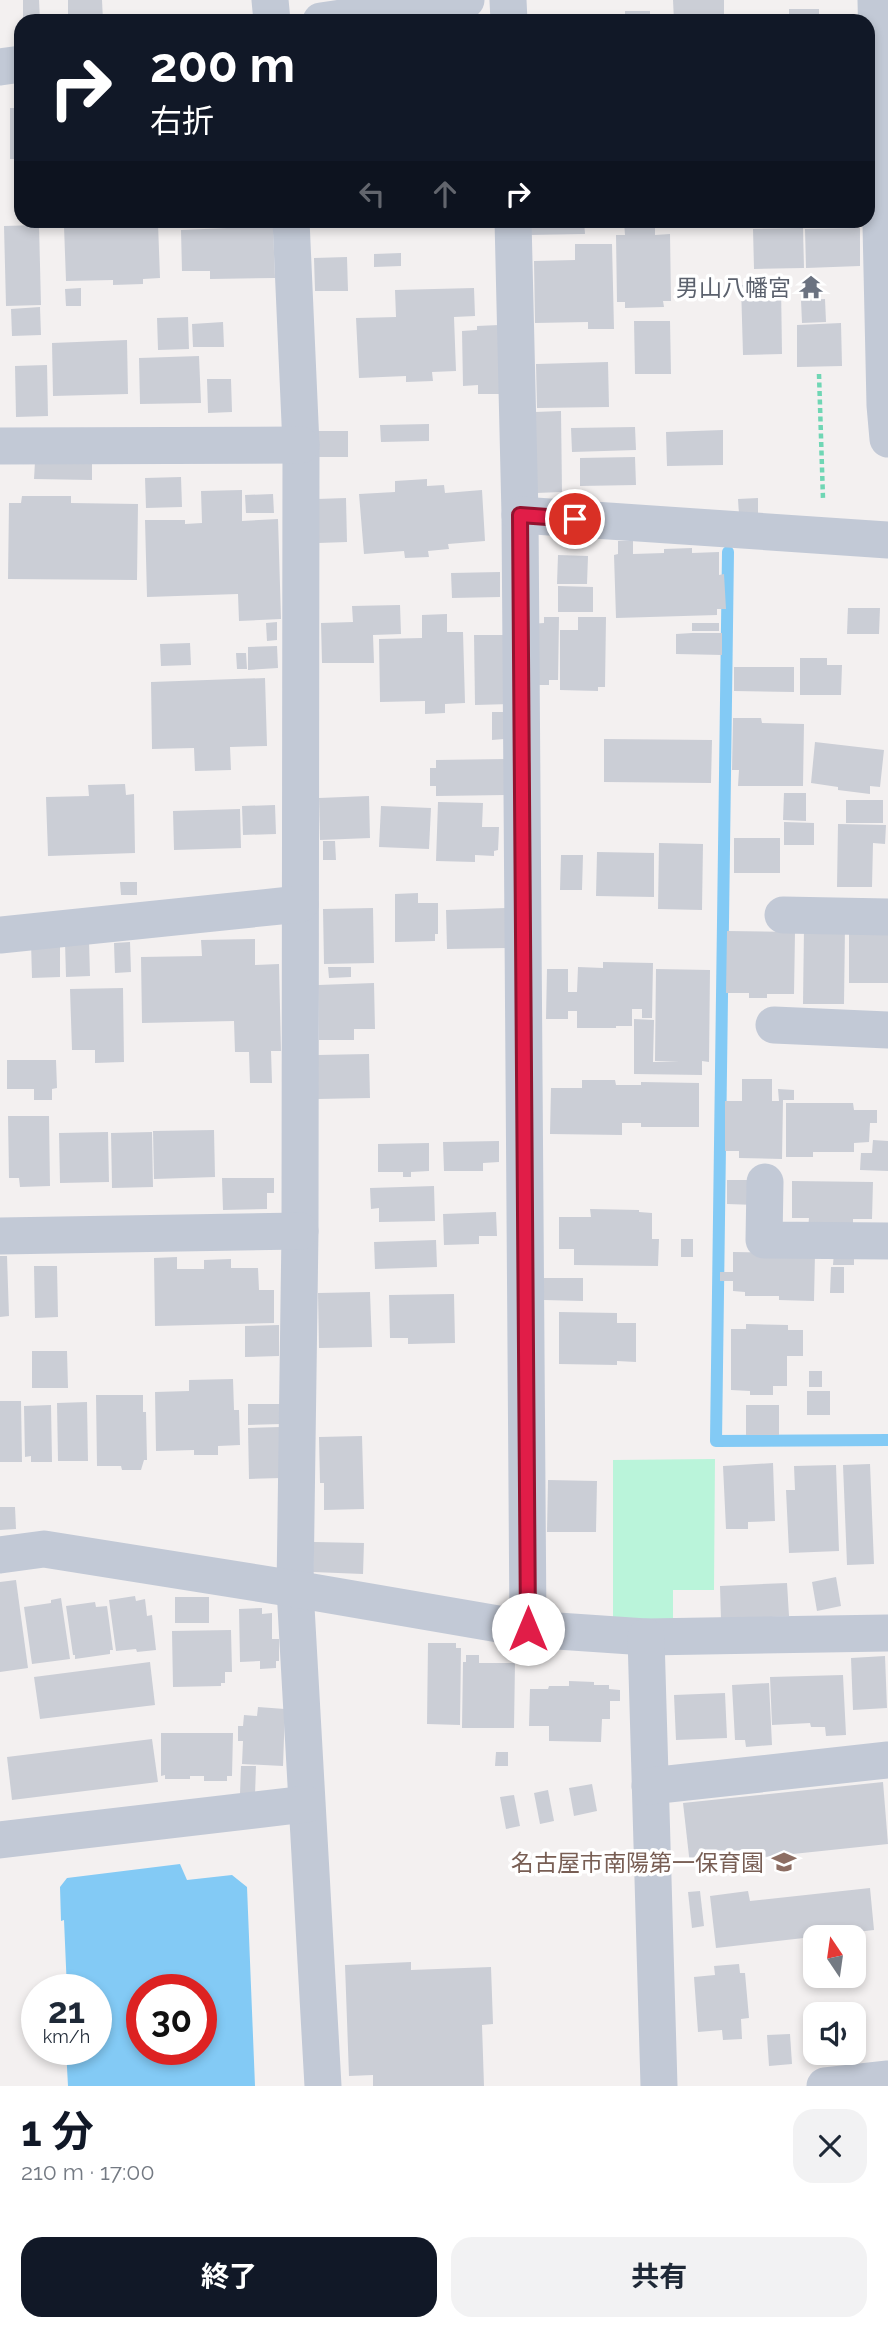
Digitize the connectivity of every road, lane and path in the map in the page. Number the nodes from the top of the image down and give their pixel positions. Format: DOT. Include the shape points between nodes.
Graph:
graph roads {
  1 [pos="467,0"];
  2 [pos="876,0"];
  3 [pos="370,14"];
  4 [pos="291,228"];
  5 [pos="513,228"];
  6 [pos="885,328"];
  7 [pos="819,374"];
  8 [pos="888,439"];
  9 [pos="301,445"];
  10 [pos="0,446"];
  11 [pos="520,515"];
  12 [pos="825,536"];
  13 [pos="888,540"];
  14 [pos="300,904"];
  15 [pos="783,915"];
  16 [pos="888,917"];
  17 [pos="0,935"];
  18 [pos="774,1025"];
  19 [pos="888,1030"];
  20 [pos="765,1182"];
  21 [pos="300,1231"];
  22 [pos="0,1236"];
  23 [pos="888,1241"];
  24 [pos="0,1555"];
  25 [pos="295,1589"];
  26 [pos="528,1629"];
  27 [pos="888,1633"];
  28 [pos="646,1637"];
  29 [pos="888,1760"];
  30 [pos="650,1786"];
  31 [pos="306,1804"];
  32 [pos="0,1840"];
  33 [pos="888,2078"];
  34 [pos="323,2086"];
  35 [pos="659,2086"];
  36 [pos="825,2086"];
  1 -- 3 [label="street"];
  2 -- 6 [label="street"];
  4 -- 9 [label="street"];
  5 -- 11 [label="street"];
  6 -- 8 [label="street"];
  7 -- 12 [label="path"];
  9 -- 10 [label="street"];
  9 -- 14 [label="street"];
  11 -- 12 [label="street"];
  11 -- 26 [label="street"];
  12 -- 13 [label="street"];
  14 -- 17 [label="street"];
  14 -- 21 [label="street"];
  15 -- 16 [label="street"];
  18 -- 19 [label="street"];
  20 -- 23 [label="street" via="764,1240"];
  21 -- 22 [label="street"];
  21 -- 25 [label="street"];
  24 -- 25 [label="street" via="44,1549"];
  25 -- 26 [label="street"];
  25 -- 31 [label="street"];
  26 -- 28 [label="street"];
  27 -- 28 [label="street"];
  28 -- 30 [label="street"];
  29 -- 30 [label="street"];
  30 -- 35 [label="street"];
  31 -- 32 [label="street"];
  31 -- 34 [label="street"];
  33 -- 36 [label="street"];
}
